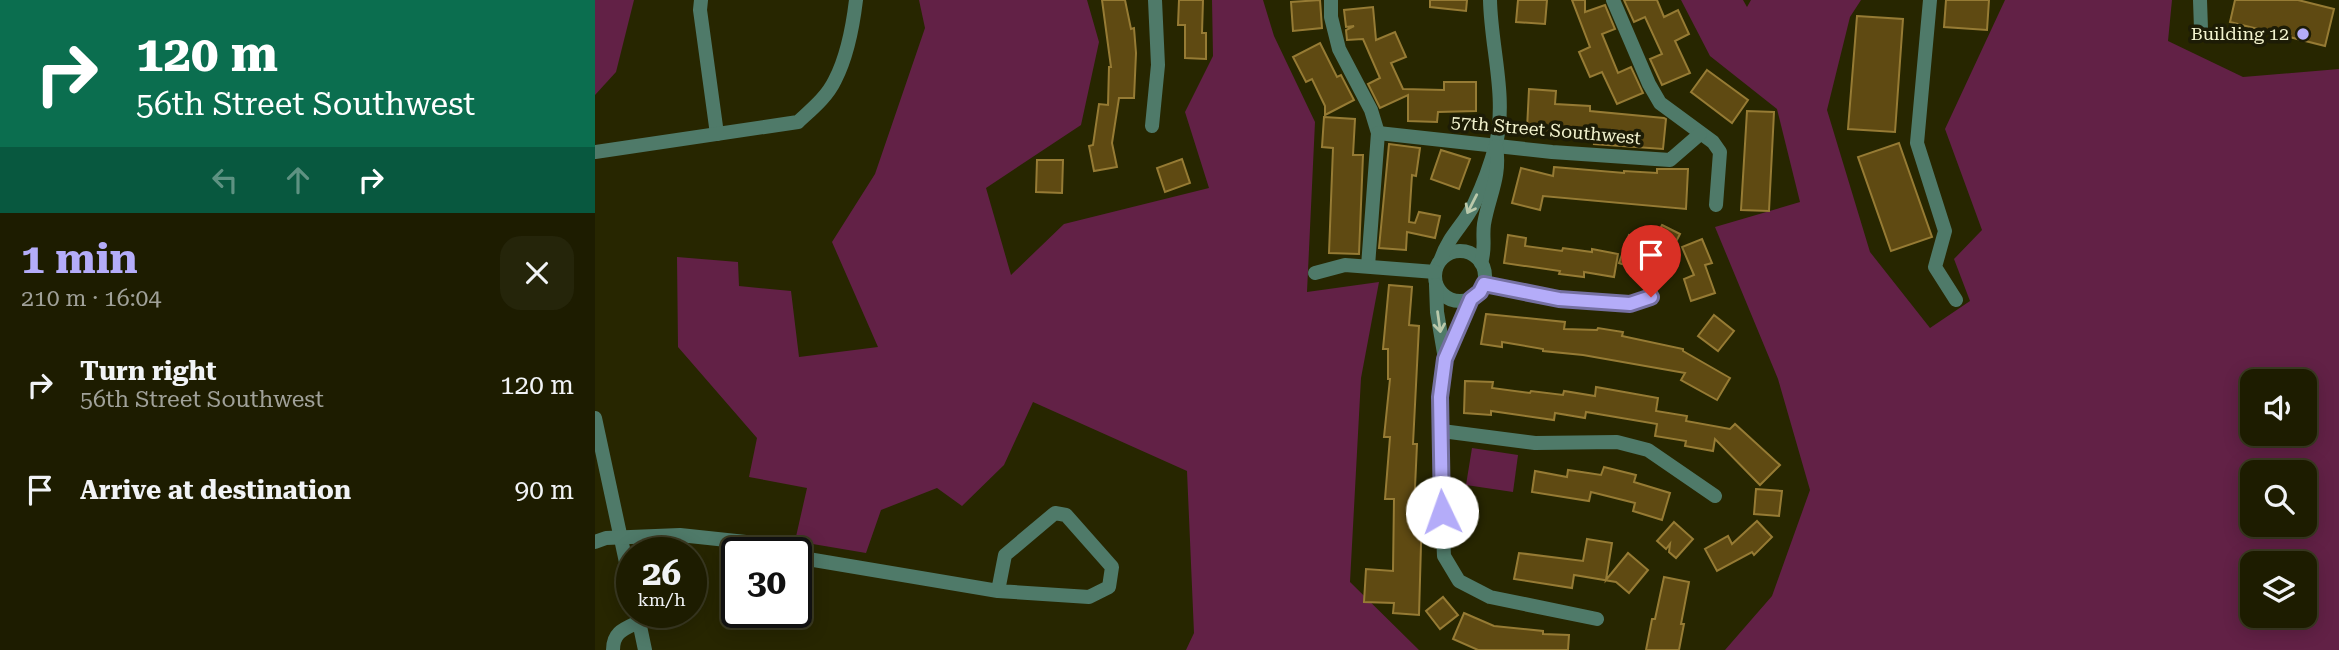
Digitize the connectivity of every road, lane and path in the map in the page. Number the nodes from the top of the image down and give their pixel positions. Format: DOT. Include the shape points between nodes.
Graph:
graph roads {
  1 [pos="701,0"];
  2 [pos="856,0"];
  3 [pos="1155,0"];
  4 [pos="1331,0"];
  5 [pos="1490,0"];
  6 [pos="1613,0"];
  7 [pos="1930,0"];
  8 [pos="2200,0"];
  9 [pos="2201,29"];
  10 [pos="1152,126"];
  11 [pos="1378,133"];
  12 [pos="717,134"];
  13 [pos="1700,134"];
  14 [pos="1496,145"];
  15 [pos="595,152"];
  16 [pos="1716,205"];
  17 [pos="1482,263"];
  18 [pos="1368,266"];
  19 [pos="1438,272"];
  20 [pos="1315,273"];
  21 [pos="1484,284"];
  22 [pos="1651,297"];
  23 [pos="1471,299"];
  24 [pos="1955,300"];
  25 [pos="1445,359"];
  26 [pos="595,418"];
  27 [pos="1442,431"];
  28 [pos="1715,496"];
  29 [pos="621,537"];
  30 [pos="650,537"];
  31 [pos="699,537"];
  32 [pos="616,539"];
  33 [pos="595,542"];
  34 [pos="812,560"];
  35 [pos="998,591"];
  36 [pos="1597,619"];
  37 [pos="624,628"];
  38 [pos="640,628"];
  39 [pos="613,650"];
  40 [pos="645,650"];
  1 -- 12 [label="street"];
  2 -- 12 [label="street" via="835,80 821,100 798,122"];
  3 -- 10 [label="street" via="1158,65"];
  4 -- 11 [label="street" via="1339,49"];
  5 -- 14 [label="street" via="1498,69"];
  6 -- 13 [label="street" via="1660,103"];
  7 -- 24 [label="street" via="1917,143 1945,231 1935,267"];
  8 -- 9 [label="street"];
  11 -- 14 [label="street, 57th Street Southwest"];
  11 -- 18 [label="street"];
  12 -- 15 [label="street"];
  13 -- 14 [label="street, 57th Street Southwest" via="1670,160"];
  13 -- 16 [label="street" via="1720,152"];
  14 -- 17 [label="street" via="1499,164 1483,226"];
  14 -- 19 [label="street, one-way" via="1473,206 1446,244"];
  17 -- 19 [label="street" via="1462,251 1450,253"];
  17 -- 21 [label="street"];
  18 -- 19 [label="street"];
  18 -- 20 [label="street" via="1345,265"];
  19 -- 23 [label="street" via="1440,292 1460,302"];
  19 -- 25 [label="street, one-way" via="1437,312"];
  21 -- 22 [label="street" via="1559,299 1630,304"];
  21 -- 23 [label="street"];
  23 -- 25 [label="street"];
  25 -- 27 [label="street"];
  26 -- 29 [label="street"];
  27 -- 28 [label="street" via="1535,443 1617,442 1648,450"];
  27 -- 36 [label="street" via="1444,556 1459,581 1490,597"];
  30 -- 31 [label="street"];
  32 -- 33 [label="street"];
  34 -- 35 [label="street"];
  35 -- 35 [label="street" via="1089,597 1109,587 1112,568 1066,515 1055,513 1005,555"];
  37 -- 39 [label="street" via="613,641"];
  38 -- 40 [label="street"];
}
